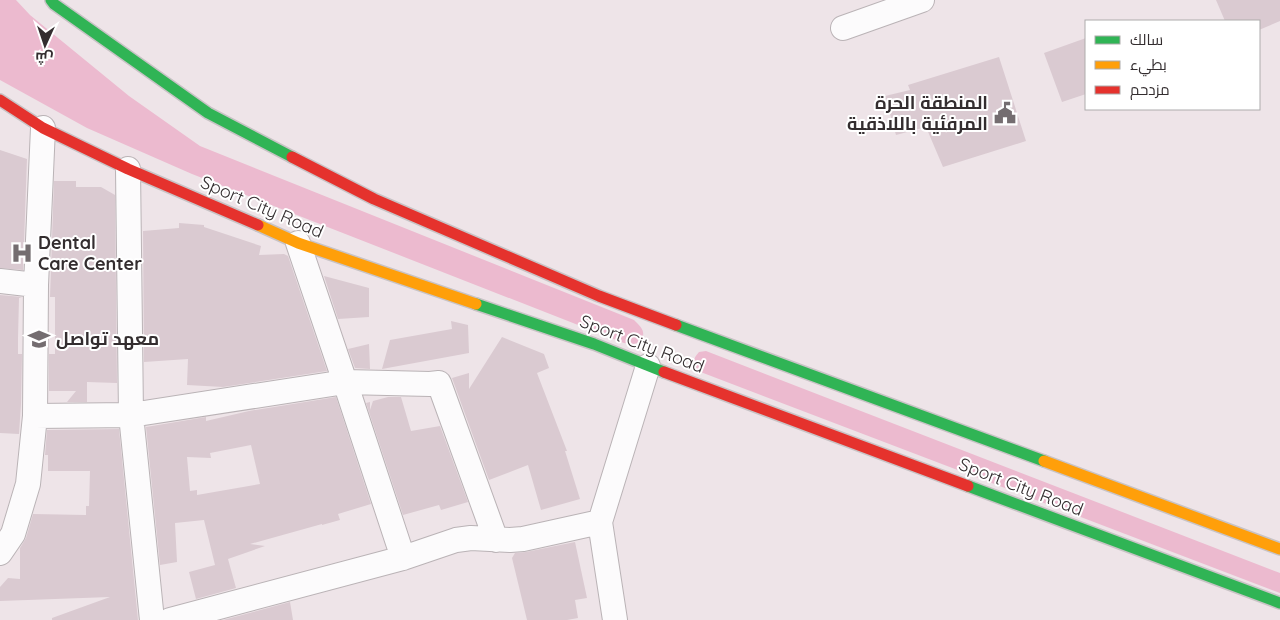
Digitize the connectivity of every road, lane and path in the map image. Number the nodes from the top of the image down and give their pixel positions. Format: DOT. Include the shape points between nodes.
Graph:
graph roads {
  1 [pos="51,0"];
  2 [pos="922,0"];
  3 [pos="843,28"];
  4 [pos="2,102"];
  5 [pos="43,128"];
  6 [pos="128,169"];
  7 [pos="298,243"];
  8 [pos="0,282"];
  9 [pos="36,285"];
  10 [pos="648,366"];
  11 [pos="345,382"];
  12 [pos="131,415"];
  13 [pos="35,416"];
  14 [pos="600,522"];
  15 [pos="4,540"];
  16 [pos="496,540"];
  17 [pos="1280,549"];
  18 [pos="403,558"];
  19 [pos="1280,603"];
  20 [pos="152,620"];
  21 [pos="170,620"];
  22 [pos="615,620"];
  1 -- 17 [label="main road, Sport City Road" via="208,113 374,199 598,296"];
  2 -- 3 [label="street"];
  4 -- 5 [label="main road, Sport City Road"];
  5 -- 6 [label="main road, Sport City Road"];
  5 -- 9 [label="street"];
  6 -- 7 [label="main road, Sport City Road"];
  6 -- 12 [label="street"];
  7 -- 10 [label="main road, Sport City Road" via="594,344"];
  7 -- 11 [label="street"];
  8 -- 9 [label="street"];
  9 -- 13 [label="street"];
  10 -- 14 [label="street"];
  10 -- 19 [label="main road, Sport City Road"];
  11 -- 12 [label="street"];
  11 -- 16 [label="street" via="440,383"];
  11 -- 18 [label="street"];
  12 -- 13 [label="street"];
  12 -- 20 [label="street"];
  13 -- 15 [label="street" via="28,484"];
  14 -- 16 [label="street" via="523,539"];
  14 -- 22 [label="street"];
  16 -- 18 [label="street" via="456,540"];
  18 -- 21 [label="street"];
}
